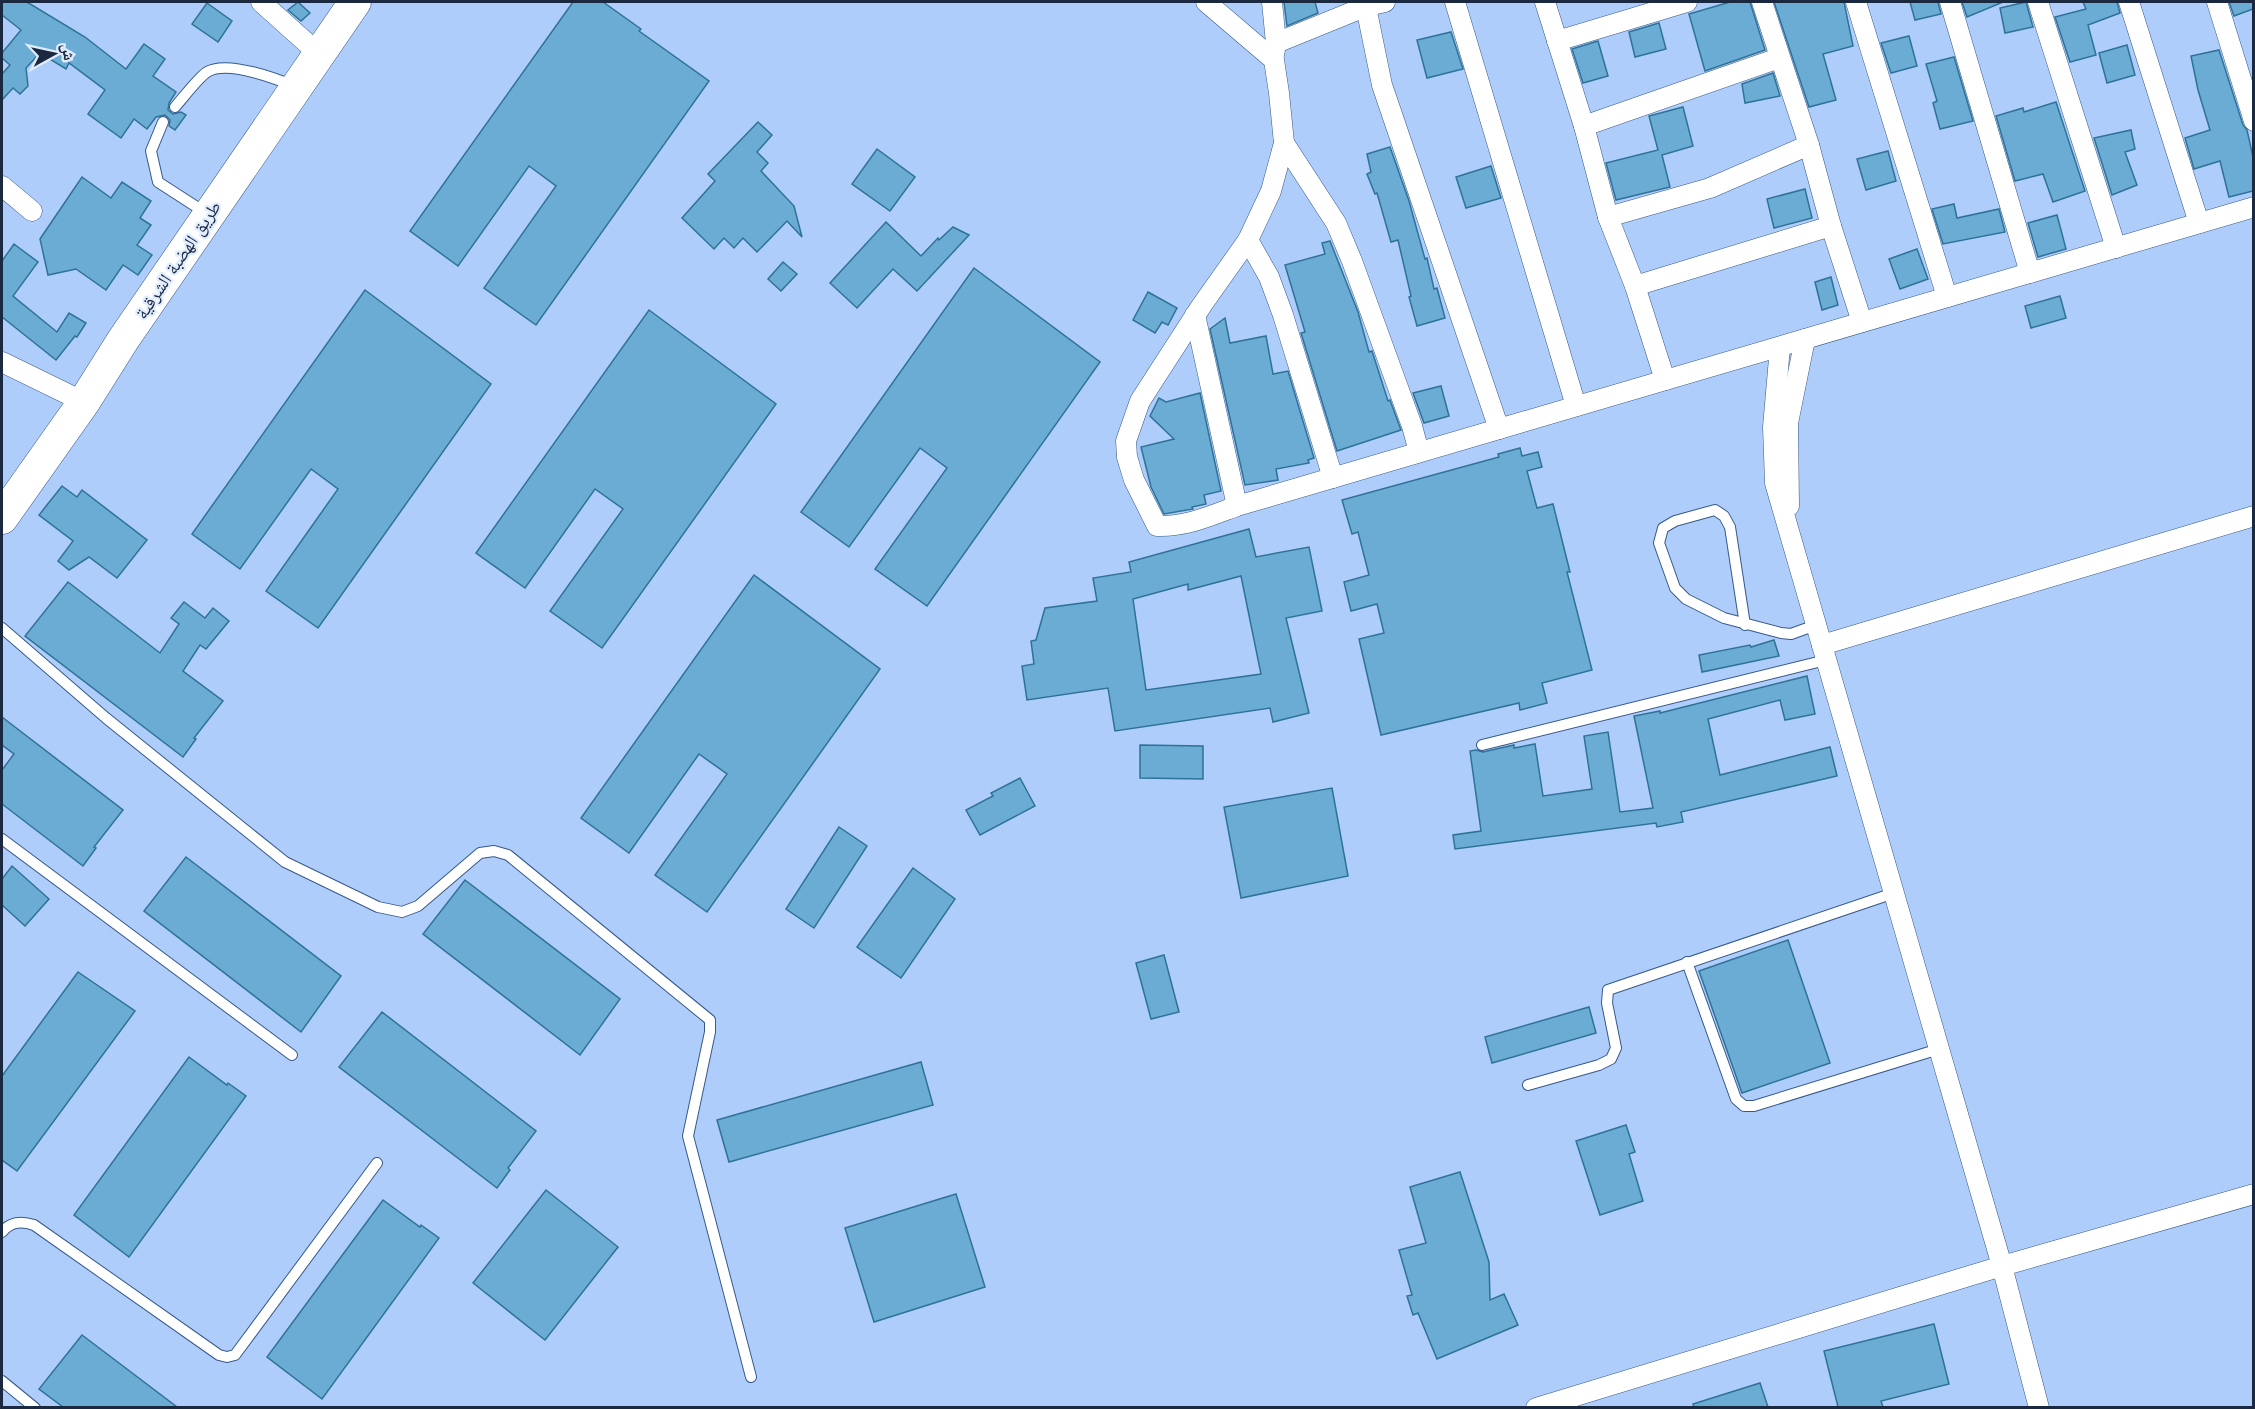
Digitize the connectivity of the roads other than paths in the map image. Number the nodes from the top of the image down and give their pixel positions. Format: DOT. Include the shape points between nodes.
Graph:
graph roads {
  1 [pos="261,2"];
  2 [pos="356,2"];
  3 [pos="1206,2"];
  4 [pos="1272,2"];
  5 [pos="1455,2"];
  6 [pos="1545,2"];
  7 [pos="1687,2"];
  8 [pos="1762,2"];
  9 [pos="1856,2"];
  10 [pos="1950,2"];
  11 [pos="2038,2"];
  12 [pos="2128,2"];
  13 [pos="2217,2"];
  14 [pos="1372,3"];
  15 [pos="1557,42"];
  16 [pos="1275,51"];
  17 [pos="319,54"];
  18 [pos="1779,58"];
  19 [pos="297,87"];
  20 [pos="175,107"];
  21 [pos="2253,121"];
  22 [pos="163,122"];
  23 [pos="1584,126"];
  24 [pos="1284,143"];
  25 [pos="1809,145"];
  26 [pos="2,186"];
  27 [pos="2253,207"];
  28 [pos="32,211"];
  29 [pos="209,215"];
  30 [pos="1608,217"];
  31 [pos="2199,223"];
  32 [pos="1831,226"];
  33 [pos="1248,240"];
  34 [pos="2116,248"];
  35 [pos="2030,273"];
  36 [pos="1635,286"];
  37 [pos="1947,297"];
  38 [pos="1195,315"];
  39 [pos="1862,322"];
  40 [pos="1805,339"];
  41 [pos="1779,346"];
  42 [pos="2,362"];
  43 [pos="1665,380"];
  44 [pos="84,402"];
  45 [pos="1576,406"];
  46 [pos="1499,429"];
  47 [pos="1419,452"];
  48 [pos="1333,478"];
  49 [pos="1237,506"];
  50 [pos="2253,516"];
  51 [pos="2,518"];
  52 [pos="1791,538"];
  53 [pos="1745,625"];
  54 [pos="1816,625"];
  55 [pos="2,628"];
  56 [pos="1824,652"];
  57 [pos="1482,745"];
  58 [pos="4,845"];
  59 [pos="1894,893"];
  60 [pos="1687,962"];
  61 [pos="1939,1049"];
  62 [pos="292,1055"];
  63 [pos="1528,1085"];
  64 [pos="377,1163"];
  65 [pos="2253,1194"];
  66 [pos="2,1232"];
  67 [pos="2002,1266"];
  68 [pos="751,1377"];
  69 [pos="2,1380"];
  70 [pos="35,1407"];
  71 [pos="1536,1407"];
  72 [pos="2039,1407"];
  1 -- 17 [label="street"];
  2 -- 17 [label="main road, طريق الهضبة الشرقية"];
  3 -- 16 [label="street"];
  4 -- 16 [label="street"];
  5 -- 45 [label="street"];
  6 -- 15 [label="street"];
  7 -- 15 [label="street"];
  8 -- 18 [label="street"];
  9 -- 37 [label="street"];
  10 -- 35 [label="street"];
  11 -- 34 [label="street"];
  12 -- 31 [label="street"];
  13 -- 21 [label="street"];
  14 -- 16 [label="street"];
  14 -- 46 [label="street" via="1382,85"];
  15 -- 23 [label="street"];
  16 -- 24 [label="street"];
  17 -- 19 [label="main road, طريق الهضبة الشرقية"];
  18 -- 23 [label="street"];
  18 -- 25 [label="street"];
  19 -- 20 [label="lane" via="230,68 207,72"];
  19 -- 29 [label="main road, طريق الهضبة الشرقية"];
  22 -- 29 [label="lane" via="151,151 158,182"];
  23 -- 30 [label="street"];
  24 -- 33 [label="street" via="1271,191"];
  24 -- 47 [label="street" via="1336,223"];
  25 -- 30 [label="street" via="1710,188"];
  25 -- 32 [label="street"];
  26 -- 28 [label="street"];
  27 -- 31 [label="street"];
  29 -- 44 [label="main road, طريق الهضبة الشرقية"];
  30 -- 36 [label="street"];
  31 -- 34 [label="street"];
  32 -- 36 [label="street"];
  32 -- 39 [label="street"];
  33 -- 38 [label="street"];
  33 -- 48 [label="street" via="1269,277 1283,315"];
  34 -- 35 [label="street"];
  35 -- 37 [label="street"];
  36 -- 43 [label="street"];
  37 -- 39 [label="street"];
  38 -- 49 [label="street"];
  38 -- 49 [label="street" via="1140,401 1126,441 1127,457 1157,525 1186,524"];
  39 -- 40 [label="street"];
  40 -- 41 [label="street"];
  40 -- 52 [label="street" via="1788,423"];
  41 -- 43 [label="street"];
  41 -- 52 [label="street" via="1773,427 1775,483"];
  42 -- 44 [label="street"];
  43 -- 45 [label="street"];
  44 -- 51 [label="main road, طريق الهضبة الشرقية"];
  45 -- 46 [label="street"];
  46 -- 47 [label="street"];
  47 -- 48 [label="street"];
  48 -- 49 [label="street"];
  50 -- 56 [label="street"];
  52 -- 54 [label="street"];
  53 -- 53 [label="lane" via="1686,599 1675,588 1659,543 1663,528 1675,520 1714,510 1724,516 1730,526"];
  53 -- 54 [label="lane" via="1791,634"];
  54 -- 56 [label="street"];
  55 -- 68 [label="lane" via="106,718 285,862 378,906 402,912 418,906 480,853 508,855 710,1020 688,1136"];
  56 -- 57 [label="lane"];
  56 -- 59 [label="street"];
  58 -- 62 [label="lane"];
  59 -- 60 [label="lane"];
  59 -- 61 [label="street"];
  60 -- 61 [label="lane" via="1736,1099 1744,1106"];
  60 -- 63 [label="lane" via="1608,990 1616,1048 1611,1059"];
  61 -- 67 [label="street"];
  64 -- 66 [label="lane" via="235,1355 227,1357 219,1356 34,1225 21,1221"];
  65 -- 67 [label="street"];
  67 -- 71 [label="street"];
  67 -- 72 [label="street"];
  69 -- 70 [label="lane"];
}
